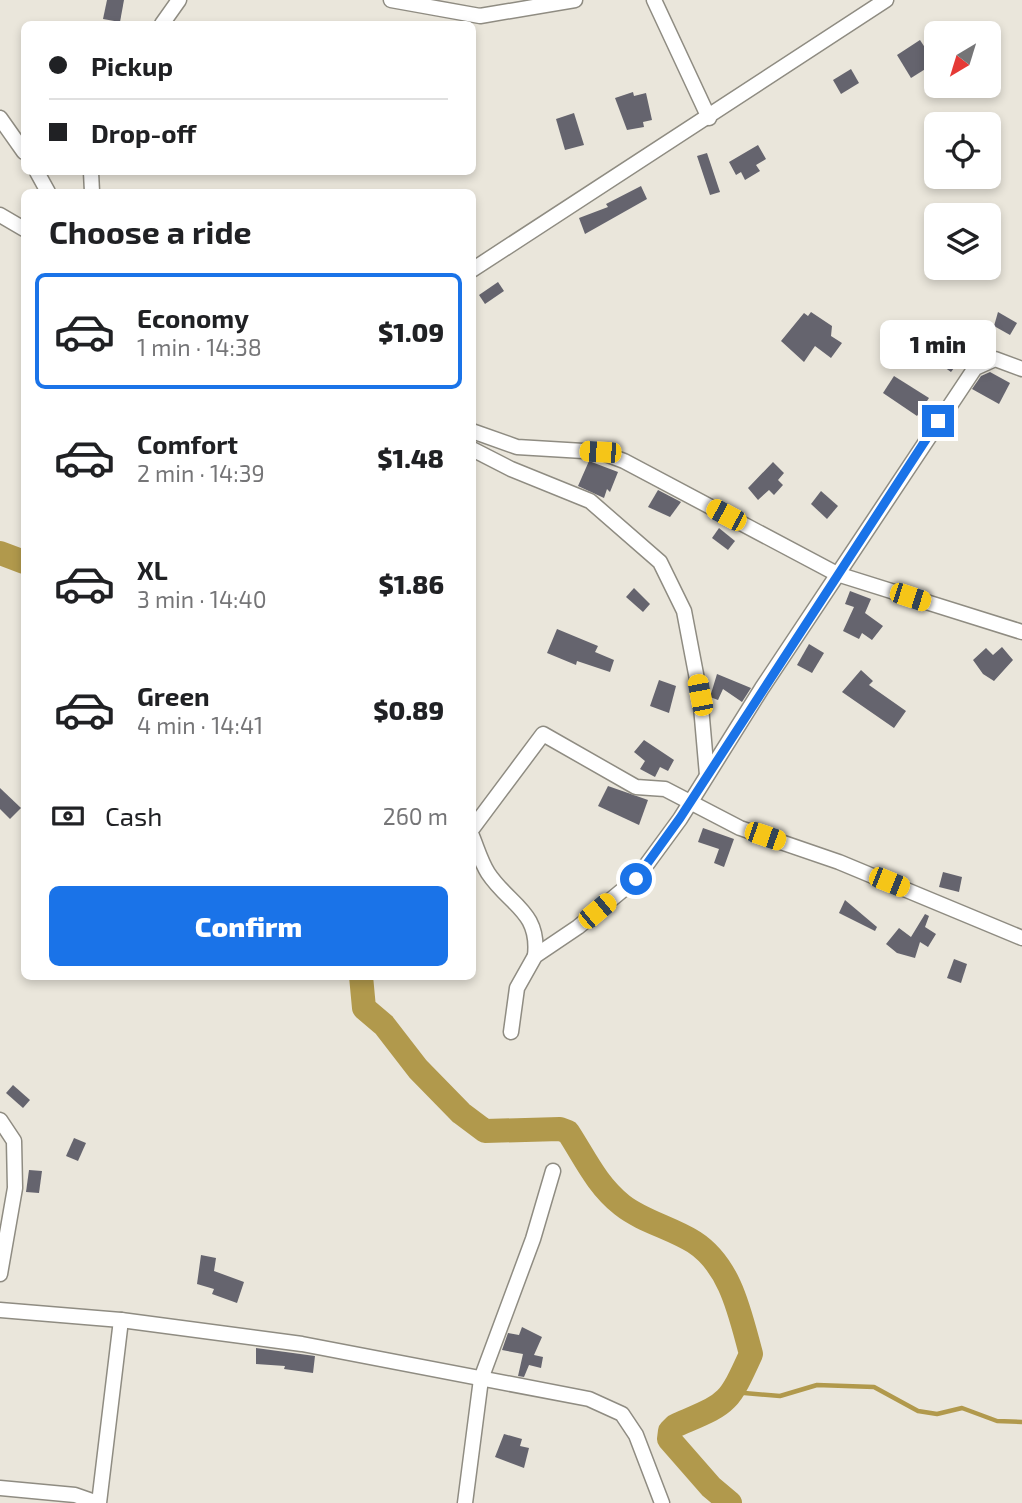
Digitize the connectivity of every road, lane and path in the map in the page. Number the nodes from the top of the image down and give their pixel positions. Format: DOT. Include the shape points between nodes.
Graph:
graph roads {
  1 [pos="179,0"];
  2 [pos="391,0"];
  3 [pos="575,0"];
  4 [pos="654,0"];
  5 [pos="886,0"];
  6 [pos="164,21"];
  7 [pos="0,118"];
  8 [pos="709,118"];
  9 [pos="21,148"];
  10 [pos="0,215"];
  11 [pos="21,227"];
  12 [pos="476,267"];
  13 [pos="1022,369"];
  14 [pos="476,432"];
  15 [pos="476,451"];
  16 [pos="837,574"];
  17 [pos="1022,632"];
  18 [pos="708,775"];
  19 [pos="689,803"];
  20 [pos="476,824"];
  21 [pos="476,846"];
  22 [pos="1022,937"];
  23 [pos="536,956"];
  24 [pos="511,1032"];
  25 [pos="0,1120"];
  26 [pos="7,1140"];
  27 [pos="552,1171"];
  28 [pos="0,1274"];
  29 [pos="0,1310"];
  30 [pos="121,1320"];
  31 [pos="481,1379"];
  32 [pos="0,1488"];
  33 [pos="99,1503"];
  34 [pos="465,1503"];
  35 [pos="662,1503"];
  1 -- 6 [label="street"];
  2 -- 3 [label="street" via="480,16"];
  4 -- 8 [label="street"];
  5 -- 8 [label="street"];
  7 -- 9 [label="street"];
  8 -- 12 [label="street"];
  10 -- 11 [label="street"];
  13 -- 16 [label="street" via="995,359 975,368"];
  14 -- 16 [label="street" via="517,447 600,452 624,461"];
  15 -- 18 [label="street" via="590,501 660,562 684,611 700,695"];
  16 -- 17 [label="street"];
  16 -- 18 [label="street"];
  18 -- 19 [label="street"];
  19 -- 20 [label="street" via="665,789 636,788 543,734"];
  19 -- 22 [label="street" via="740,828 839,862"];
  19 -- 23 [label="street" via="636,879"];
  21 -- 23 [label="street" via="487,872 530,919 537,935"];
  23 -- 24 [label="street" via="517,988"];
  25 -- 26 [label="street"];
  26 -- 28 [label="street" via="15,1188"];
  27 -- 31 [label="street" via="533,1239"];
  29 -- 30 [label="street"];
  30 -- 31 [label="street" via="302,1344"];
  30 -- 33 [label="street"];
  31 -- 34 [label="street"];
  31 -- 35 [label="street" via="589,1399 622,1414 636,1435"];
  32 -- 33 [label="street" via="75,1495"];
}
